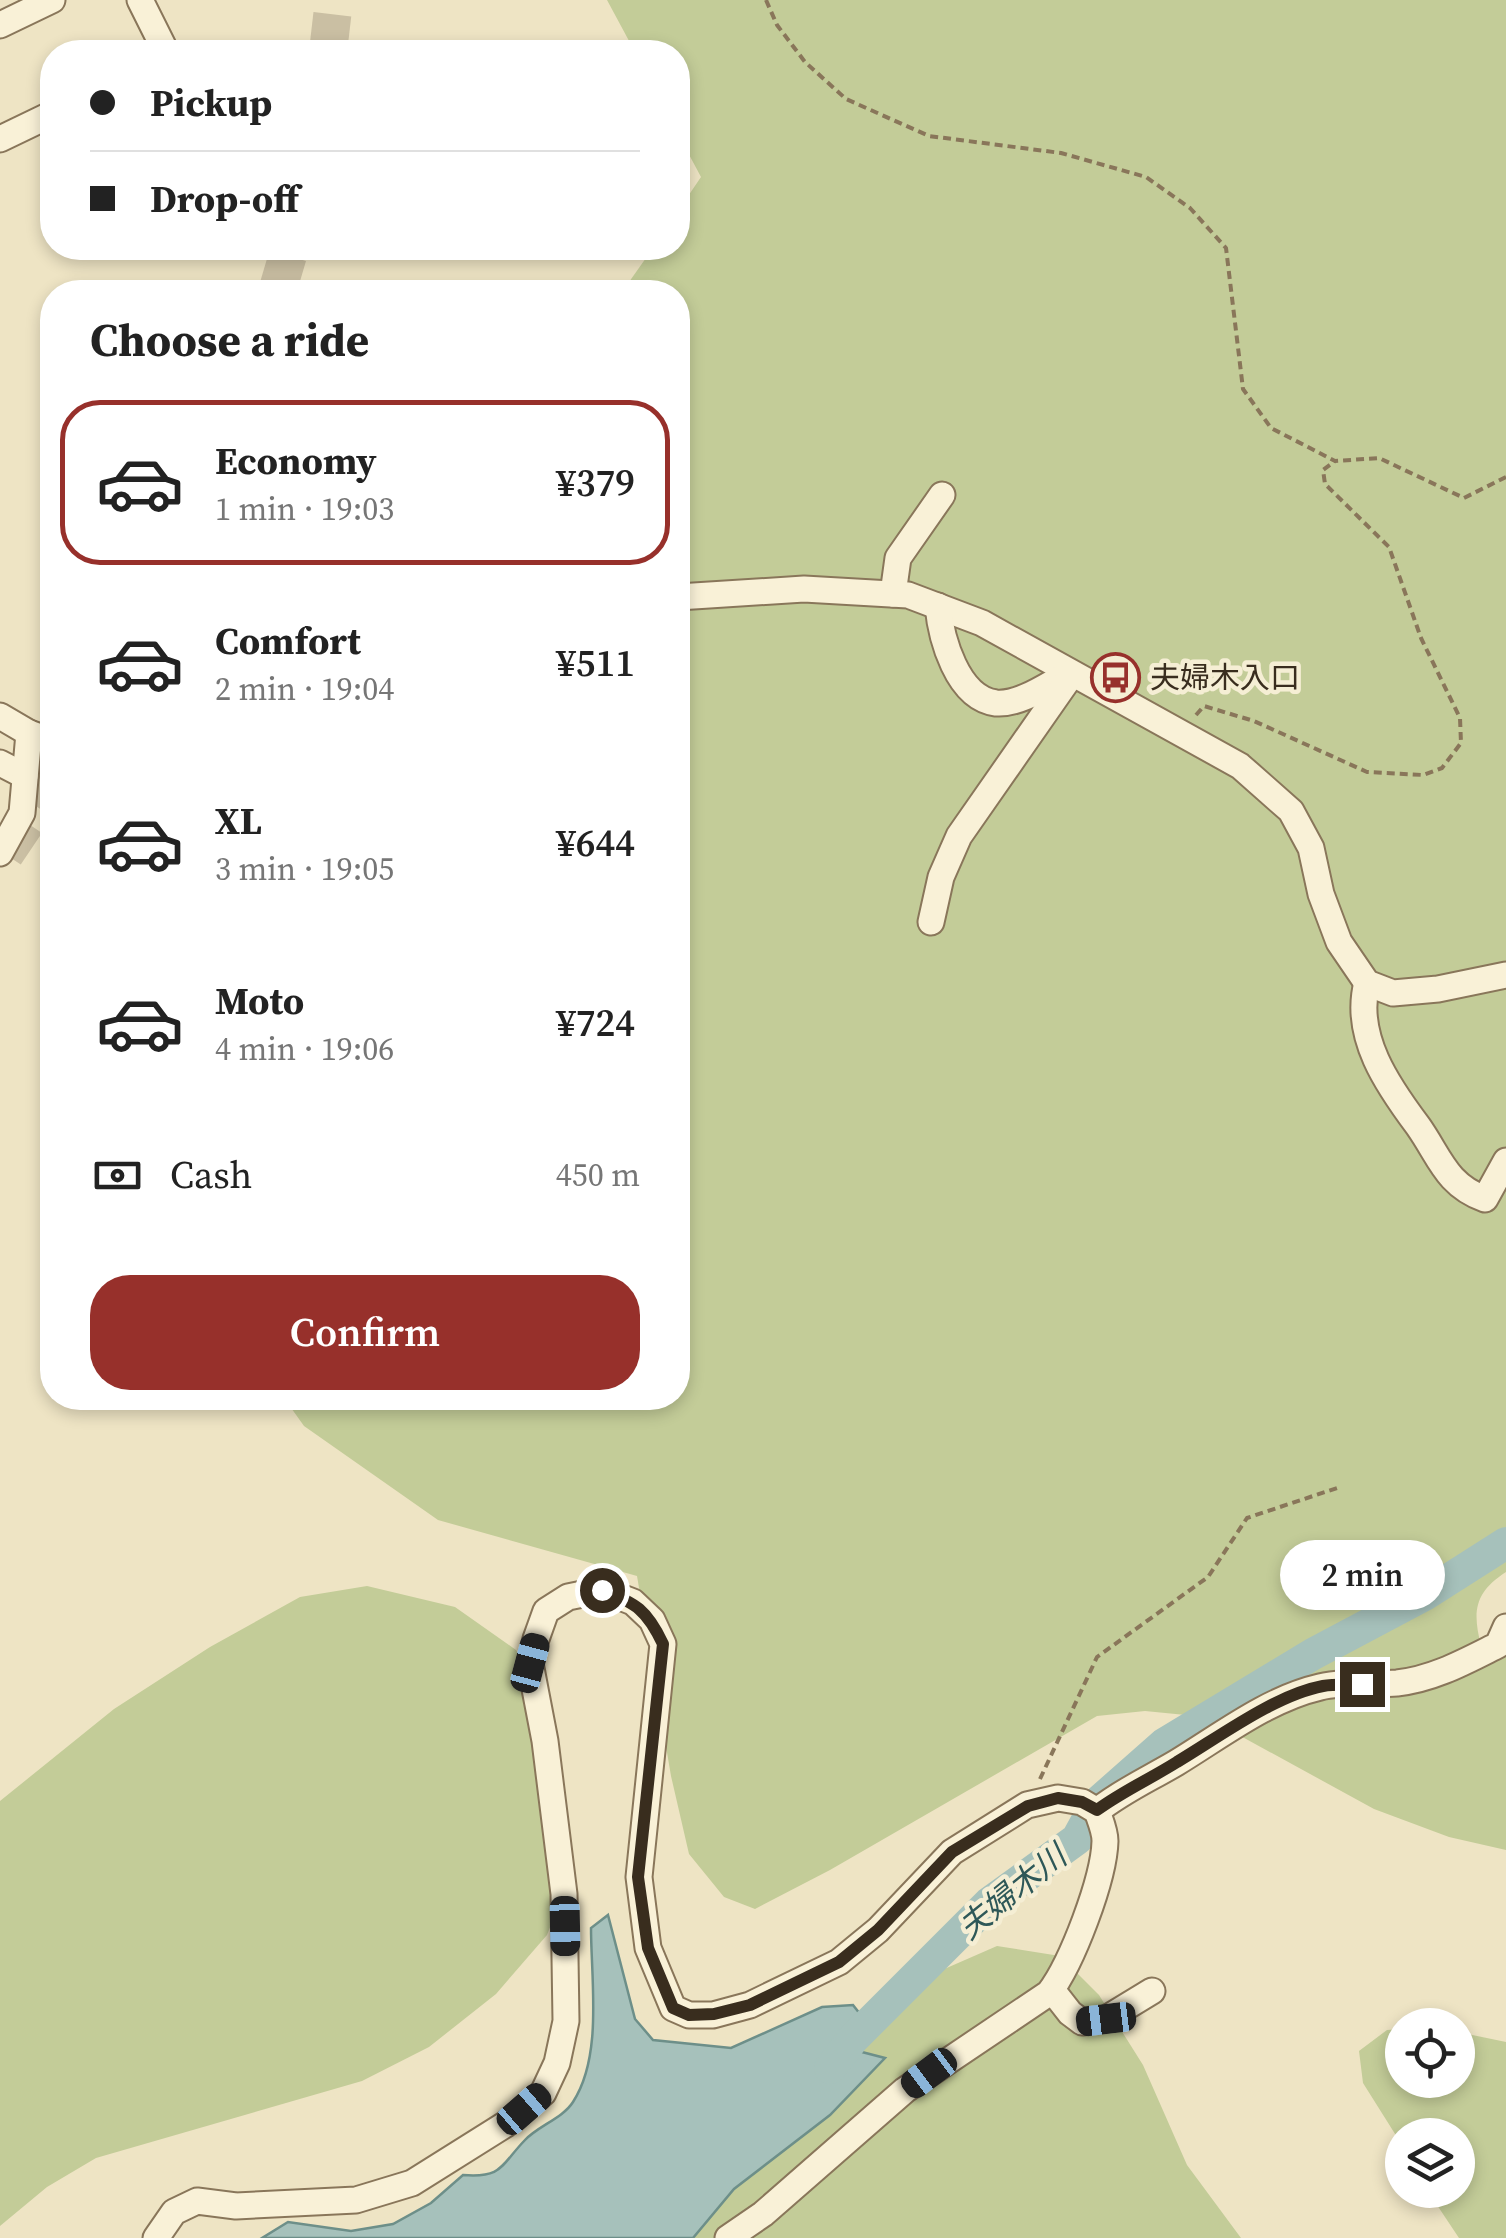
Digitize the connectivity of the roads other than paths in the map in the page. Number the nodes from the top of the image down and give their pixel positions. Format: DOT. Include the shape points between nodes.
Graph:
graph roads {
  1 [pos="52,0"];
  2 [pos="140,0"];
  3 [pos="0,25"];
  4 [pos="160,40"];
  5 [pos="40,120"];
  6 [pos="0,140"];
  7 [pos="942,495"];
  8 [pos="892,594"];
  9 [pos="690,597"];
  10 [pos="938,606"];
  11 [pos="1071,674"];
  12 [pos="0,716"];
  13 [pos="40,737"];
  14 [pos="0,763"];
  15 [pos="25,776"];
  16 [pos="0,853"];
  17 [pos="931,922"];
  18 [pos="1506,975"];
  19 [pos="1367,984"];
  20 [pos="1506,1162"];
  21 [pos="1506,1627"];
  22 [pos="1097,1810"];
  23 [pos="1052,1990"];
  24 [pos="1152,1991"];
  25 [pos="156,2238"];
  26 [pos="728,2238"];
  1 -- 3 [label="street"];
  2 -- 4 [label="street"];
  5 -- 6 [label="street"];
  7 -- 8 [label="street" via="898,558"];
  8 -- 9 [label="street" via="804,590"];
  8 -- 10 [label="street"];
  10 -- 11 [label="street"];
  10 -- 11 [label="street" via="958,672 974,694 997,703 1022,698"];
  11 -- 17 [label="street" via="959,836"];
  11 -- 19 [label="street" via="1240,766 1291,812 1311,848 1339,942"];
  12 -- 13 [label="street"];
  13 -- 15 [label="street"];
  14 -- 15 [label="street"];
  15 -- 16 [label="street" via="22,813"];
  18 -- 19 [label="street" via="1438,990 1394,992"];
  19 -- 20 [label="street" via="1362,1004 1372,1051 1394,1098 1452,1180 1485,1199"];
  21 -- 22 [label="street" via="1498,1645 1444,1672 1402,1682 1322,1686 1297,1695"];
  22 -- 23 [label="street" via="1106,1838 1098,1877 1066,1972"];
  22 -- 25 [label="street" via="1058,1798 1028,1806 952,1852 839,1962 750,2005 689,2015 673,2008 648,1948 638,1877 663,1644 633,1602 602,1590 568,1597 546,1611 530,1663 564,1894 566,2020 542,2093 412,2184 356,2200 236,2206 197,2201 174,2212"];
  23 -- 24 [label="street" via="1082,2022 1106,2019"];
  23 -- 26 [label="street" via="905,2090"];
}
